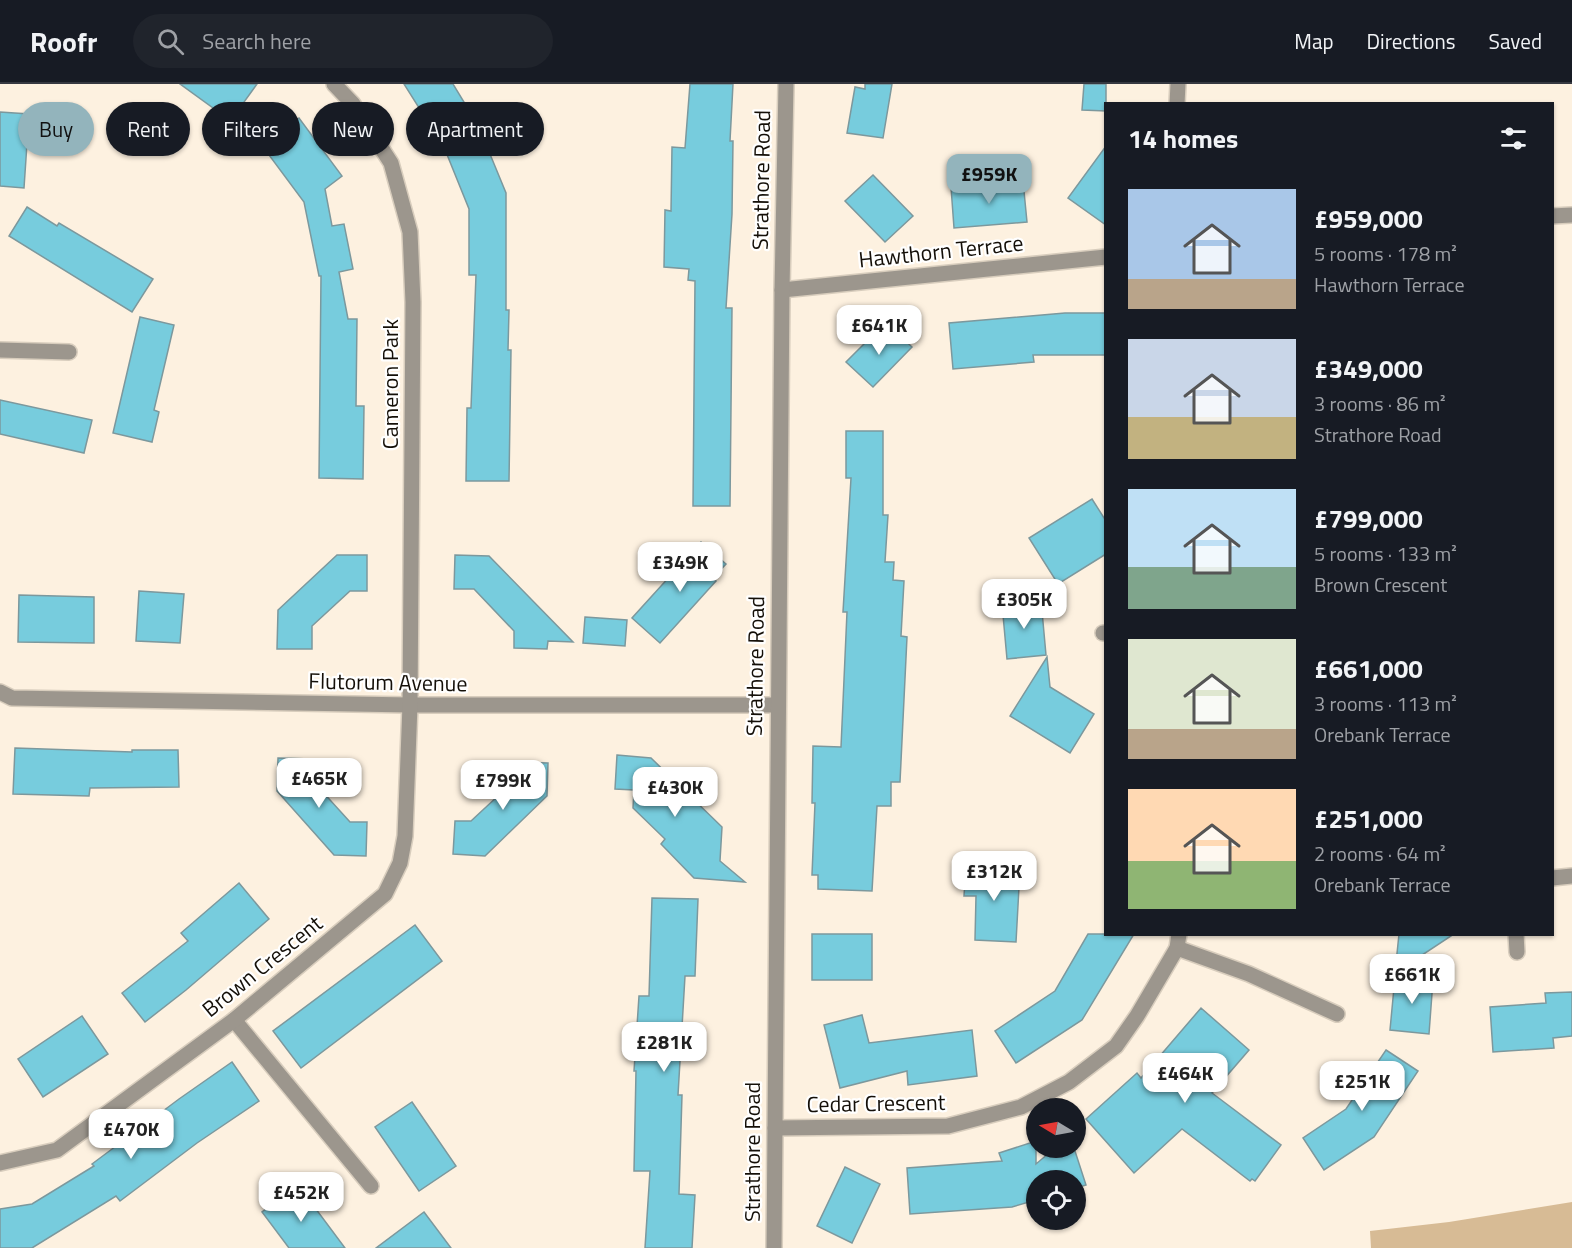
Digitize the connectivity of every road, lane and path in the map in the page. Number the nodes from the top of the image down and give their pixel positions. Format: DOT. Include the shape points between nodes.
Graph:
graph roads {
  1 [pos="334,84"];
  2 [pos="786,84"];
  3 [pos="1178,84"];
  4 [pos="1177,102"];
  5 [pos="1572,214"];
  6 [pos="1554,216"];
  7 [pos="1104,257"];
  8 [pos="782,290"];
  9 [pos="0,350"];
  10 [pos="69,352"];
  11 [pos="0,692"];
  12 [pos="410,705"];
  13 [pos="778,705"];
  14 [pos="1572,876"];
  15 [pos="1554,878"];
  16 [pos="1516,936"];
  17 [pos="1178,941"];
  18 [pos="1517,952"];
  19 [pos="1337,1014"];
  20 [pos="234,1020"];
  21 [pos="775,1128"];
  22 [pos="0,1163"];
  23 [pos="371,1186"];
  24 [pos="774,1248"];
  1 -- 12 [label="street, Cameron Park" via="352,104 390,163 410,232"];
  2 -- 8 [label="street, Strathore Road"];
  3 -- 4 [label="street"];
  5 -- 6 [label="street"];
  7 -- 8 [label="street, Hawthorn Terrace"];
  8 -- 13 [label="street, Strathore Road"];
  9 -- 10 [label="street"];
  11 -- 12 [label="street, Flutorum Avenue" via="12,698"];
  12 -- 13 [label="street, Flutorum Avenue"];
  12 -- 20 [label="street, Brown Crescent" via="405,836 400,863 385,894"];
  13 -- 21 [label="street, Strathore Road"];
  14 -- 15 [label="street"];
  16 -- 18 [label="street"];
  17 -- 19 [label="street"];
  17 -- 21 [label="street, Cedar Crescent" via="1116,1046 1069,1082 1021,1107 948,1126"];
  20 -- 22 [label="street, Brown Crescent" via="57,1150"];
  20 -- 23 [label="street"];
  21 -- 24 [label="street, Strathore Road"];
}
